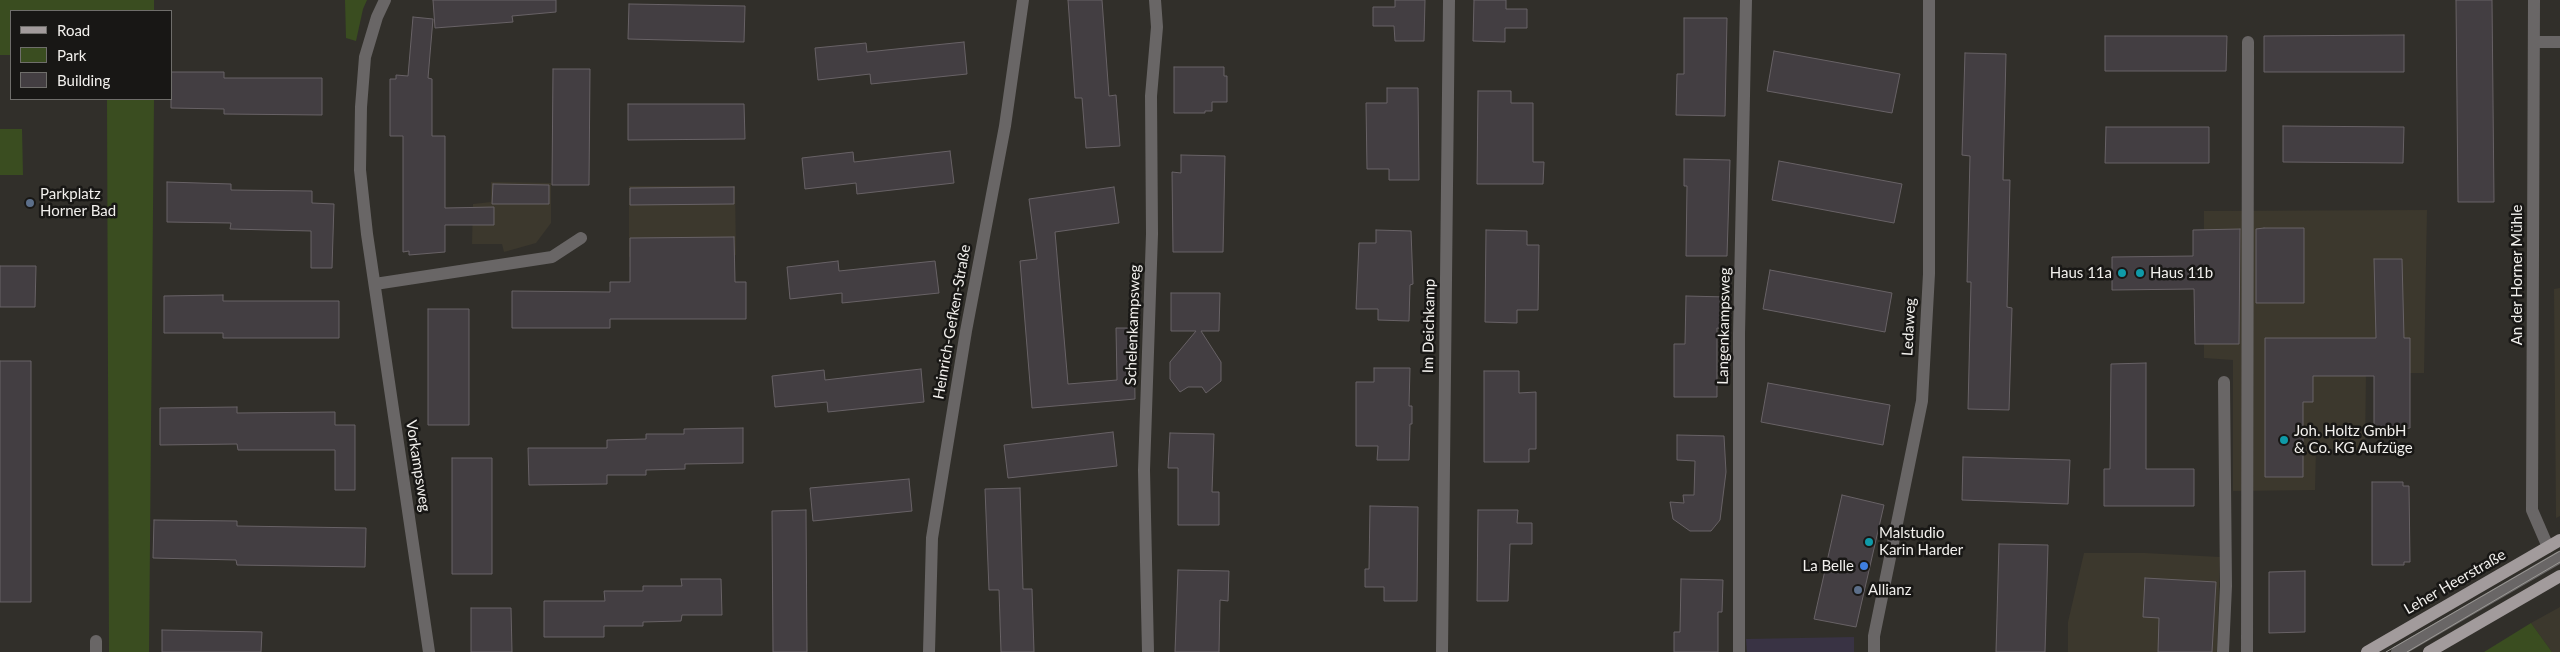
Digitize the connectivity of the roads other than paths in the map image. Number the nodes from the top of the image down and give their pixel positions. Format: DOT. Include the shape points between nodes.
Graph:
graph roads {
  1 [pos="385,0"];
  2 [pos="1023,0"];
  3 [pos="1155,0"];
  4 [pos="1449,0"];
  5 [pos="1746,0"];
  6 [pos="1929,0"];
  7 [pos="2534,0"];
  8 [pos="2248,42"];
  9 [pos="2534,42"];
  10 [pos="2560,42"];
  11 [pos="581,238"];
  12 [pos="375,284"];
  13 [pos="2224,382"];
  14 [pos="2560,540"];
  15 [pos="2548,547"];
  16 [pos="2560,557"];
  17 [pos="2560,576"];
  18 [pos="429,652"];
  19 [pos="929,652"];
  20 [pos="1148,652"];
  21 [pos="1442,652"];
  22 [pos="1739,652"];
  23 [pos="1874,652"];
  24 [pos="2223,652"];
  25 [pos="2247,652"];
  26 [pos="2367,652"];
  27 [pos="2397,652"];
  28 [pos="2429,652"];
  1 -- 12 [label="street, Vorkampsweg" via="365,57 361,107 360,170"];
  2 -- 19 [label="street, Heinrich-Gefken-Straße" via="1004,132 966,331 932,538"];
  3 -- 20 [label="street, Schelenkampsweg" via="1144,470"];
  4 -- 21 [label="street, Im Deichkamp"];
  5 -- 22 [label="street, Langenkampsweg" via="1739,344"];
  6 -- 23 [label="street, Ledaweg" via="1929,274 1922,400 1874,636"];
  7 -- 9 [label="street, An der Horner Mühle"];
  8 -- 25 [label="street"];
  9 -- 10 [label="street"];
  9 -- 15 [label="street, An der Horner Mühle" via="2532,510"];
  11 -- 12 [label="street" via="552,257"];
  12 -- 18 [label="street, Vorkampsweg"];
  13 -- 24 [label="street" via="2226,586"];
  14 -- 15 [label="main road, Leher Heerstraße"];
  15 -- 26 [label="main road, Leher Heerstraße"];
  16 -- 27 [label="street"];
  17 -- 28 [label="main road"];
}
